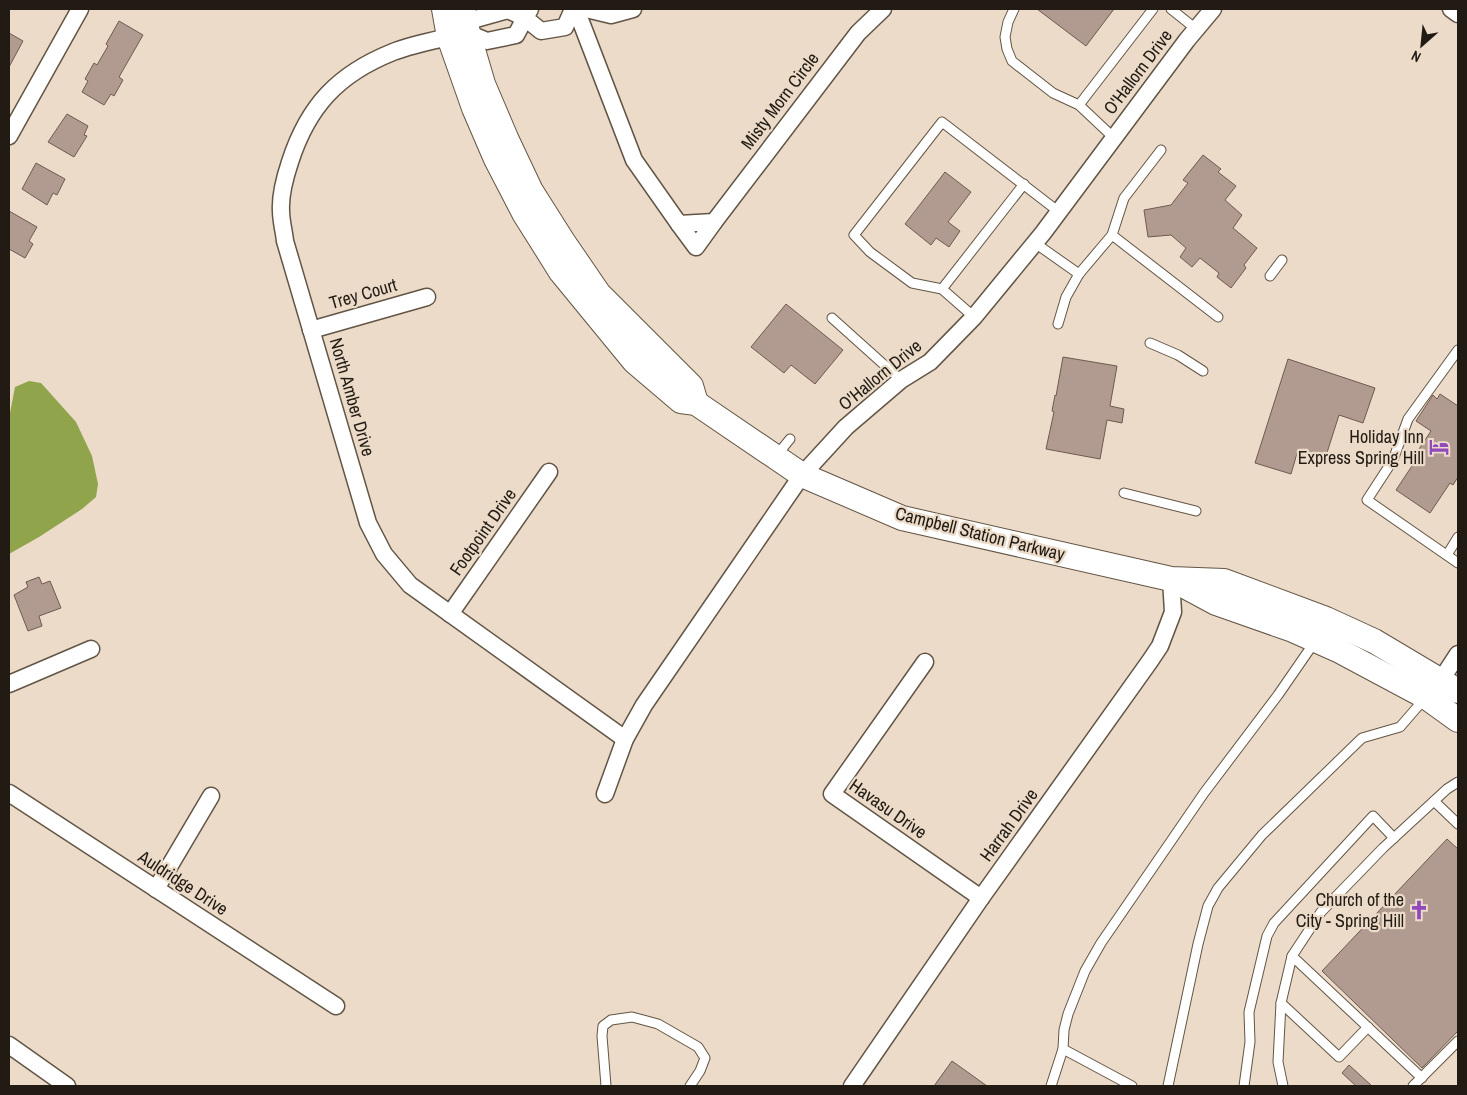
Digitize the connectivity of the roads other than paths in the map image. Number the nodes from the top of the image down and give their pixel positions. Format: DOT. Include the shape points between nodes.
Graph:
graph roads {
  1 [pos="80,9"];
  2 [pos="444,9"];
  3 [pos="463,9"];
  4 [pos="574,9"];
  5 [pos="586,9"];
  6 [pos="633,9"];
  7 [pos="883,9"];
  8 [pos="1014,9"];
  9 [pos="1153,9"];
  10 [pos="1171,9"];
  11 [pos="1213,9"];
  12 [pos="1451,9"];
  13 [pos="528,13"];
  14 [pos="1458,14"];
  15 [pos="1196,29"];
  16 [pos="458,35"];
  17 [pos="1079,105"];
  18 [pos="9,136"];
  19 [pos="1114,138"];
  20 [pos="1160,150"];
  21 [pos="1024,184"];
  22 [pos="1059,212"];
  23 [pos="714,222"];
  24 [pos="679,224"];
  25 [pos="1112,235"];
  26 [pos="1035,243"];
  27 [pos="1282,260"];
  28 [pos="1079,274"];
  29 [pos="1270,276"];
  30 [pos="942,289"];
  31 [pos="426,297"];
  32 [pos="1218,317"];
  33 [pos="832,318"];
  34 [pos="974,318"];
  35 [pos="1058,324"];
  36 [pos="311,330"];
  37 [pos="1150,343"];
  38 [pos="1458,350"];
  39 [pos="1203,371"];
  40 [pos="901,380"];
  41 [pos="790,439"];
  42 [pos="775,458"];
  43 [pos="549,472"];
  44 [pos="802,475"];
  45 [pos="1124,492"];
  46 [pos="1196,511"];
  47 [pos="1458,537"];
  48 [pos="1446,555"];
  49 [pos="1458,563"];
  50 [pos="1172,579"];
  51 [pos="450,614"];
  52 [pos="1316,640"];
  53 [pos="91,649"];
  54 [pos="1458,654"];
  55 [pos="925,662"];
  56 [pos="9,684"];
  57 [pos="1442,690"];
  58 [pos="1458,720"];
  59 [pos="625,738"];
  60 [pos="1458,782"];
  61 [pos="9,793"];
  62 [pos="605,794"];
  63 [pos="211,796"];
  64 [pos="1434,801"];
  65 [pos="1458,824"];
  66 [pos="1394,838"];
  67 [pos="156,889"];
  68 [pos="981,898"];
  69 [pos="1292,956"];
  70 [pos="1281,1003"];
  71 [pos="336,1006"];
  72 [pos="1368,1027"];
  73 [pos="1458,1041"];
  74 [pos="9,1045"];
  75 [pos="1063,1049"];
  76 [pos="1422,1078"];
  77 [pos="67,1086"];
  78 [pos="606,1086"];
  79 [pos="690,1086"];
  80 [pos="852,1086"];
  81 [pos="1051,1086"];
  82 [pos="1132,1086"];
  83 [pos="1168,1086"];
  84 [pos="1244,1086"];
  85 [pos="1282,1086"];
  86 [pos="1413,1086"];
  1 -- 18 [label="street"];
  2 -- 16 [label="street, Campbell Station Parkway"];
  3 -- 16 [label="street, Campbell Station Parkway"];
  4 -- 13 [label="street" via="565,27 541,31"];
  4 -- 24 [label="street, Misty Morn Circle" via="634,160"];
  5 -- 6 [label="street" via="611,15"];
  7 -- 23 [label="street, Misty Morn Circle" via="858,33"];
  8 -- 17 [label="lane" via="1005,37 1012,61 1053,93"];
  9 -- 17 [label="lane"];
  10 -- 15 [label="lane"];
  11 -- 15 [label="street, O'Hallorn Drive"];
  12 -- 14 [label="street"];
  13 -- 16 [label="street" via="508,10 481,17 472,20"];
  13 -- 16 [label="street" via="516,35 487,41"];
  15 -- 19 [label="street, O'Hallorn Drive"];
  16 -- 36 [label="street, North Amber Drive" via="393,52 351,73 328,92 297,138 285,177 281,210 285,242"];
  16 -- 42 [label="street, Campbell Station Parkway" via="474,108 496,159 524,213 561,272 634,361 681,401 696,404"];
  17 -- 19 [label="lane"];
  19 -- 22 [label="street, O'Hallorn Drive"];
  20 -- 25 [label="lane" via="1124,198"];
  21 -- 22 [label="lane"];
  21 -- 30 [label="lane"];
  21 -- 30 [label="lane" via="942,122 854,235 870,252 912,283"];
  22 -- 26 [label="street, O'Hallorn Drive"];
  23 -- 24 [label="street"];
  23 -- 24 [label="street, Misty Morn Circle" via="696,247"];
  25 -- 28 [label="lane"];
  25 -- 32 [label="lane"];
  26 -- 28 [label="lane"];
  26 -- 34 [label="street, O'Hallorn Drive"];
  27 -- 29 [label="lane"];
  28 -- 35 [label="lane" via="1066,297"];
  30 -- 34 [label="lane"];
  31 -- 36 [label="street, Trey Court"];
  33 -- 40 [label="lane"];
  34 -- 40 [label="street, O'Hallorn Drive" via="930,362"];
  36 -- 51 [label="street, North Amber Drive" via="368,523 384,554 410,584"];
  37 -- 39 [label="lane"];
  38 -- 48 [label="lane" via="1408,419 1392,460 1367,500"];
  40 -- 44 [label="street, O'Hallorn Drive" via="846,427"];
  41 -- 42 [label="lane"];
  42 -- 44 [label="street, Campbell Station Parkway"];
  43 -- 51 [label="street, Footpoint Drive"];
  44 -- 50 [label="street, Campbell Station Parkway" via="902,518"];
  44 -- 59 [label="street, O'Hallorn Drive"];
  45 -- 46 [label="lane"];
  47 -- 48 [label="lane"];
  48 -- 49 [label="lane"];
  50 -- 52 [label="street, Campbell Station Parkway" via="1216,603"];
  50 -- 57 [label="street, Campbell Station Parkway" via="1224,581 1317,615 1374,642"];
  50 -- 68 [label="street, Harrah Drive" via="1173,612 1160,646"];
  51 -- 59 [label="street, North Amber Drive"];
  52 -- 57 [label="street, Campbell Station Parkway" via="1360,661"];
  52 -- 75 [label="lane" via="1204,793 1101,944 1085,971 1068,1014"];
  53 -- 56 [label="street"];
  54 -- 57 [label="street"];
  55 -- 68 [label="street, Havasu Drive" via="832,794"];
  57 -- 58 [label="street, Campbell Station Parkway"];
  57 -- 83 [label="lane" via="1400,727 1362,738 1262,835 1218,888 1208,906 1198,944"];
  59 -- 62 [label="street, O'Hallorn Drive"];
  60 -- 64 [label="lane"];
  61 -- 67 [label="street, Auldridge Drive"];
  63 -- 67 [label="street"];
  64 -- 65 [label="lane"];
  64 -- 66 [label="lane"];
  66 -- 69 [label="lane" via="1321,912"];
  66 -- 84 [label="lane" via="1373,816 1274,923 1267,936 1249,1012 1250,1042"];
  67 -- 71 [label="street, Auldridge Drive"];
  68 -- 80 [label="street, Harrah Drive"];
  69 -- 70 [label="lane"];
  69 -- 72 [label="lane"];
  70 -- 72 [label="lane" via="1339,1057"];
  70 -- 85 [label="lane" via="1278,1062"];
  72 -- 76 [label="lane"];
  73 -- 76 [label="lane"];
  74 -- 77 [label="street"];
  75 -- 81 [label="lane"];
  75 -- 82 [label="lane"];
  76 -- 86 [label="lane"];
  78 -- 79 [label="lane" via="603,1026 612,1020 632,1017 658,1024 698,1047 705,1058"];
}
